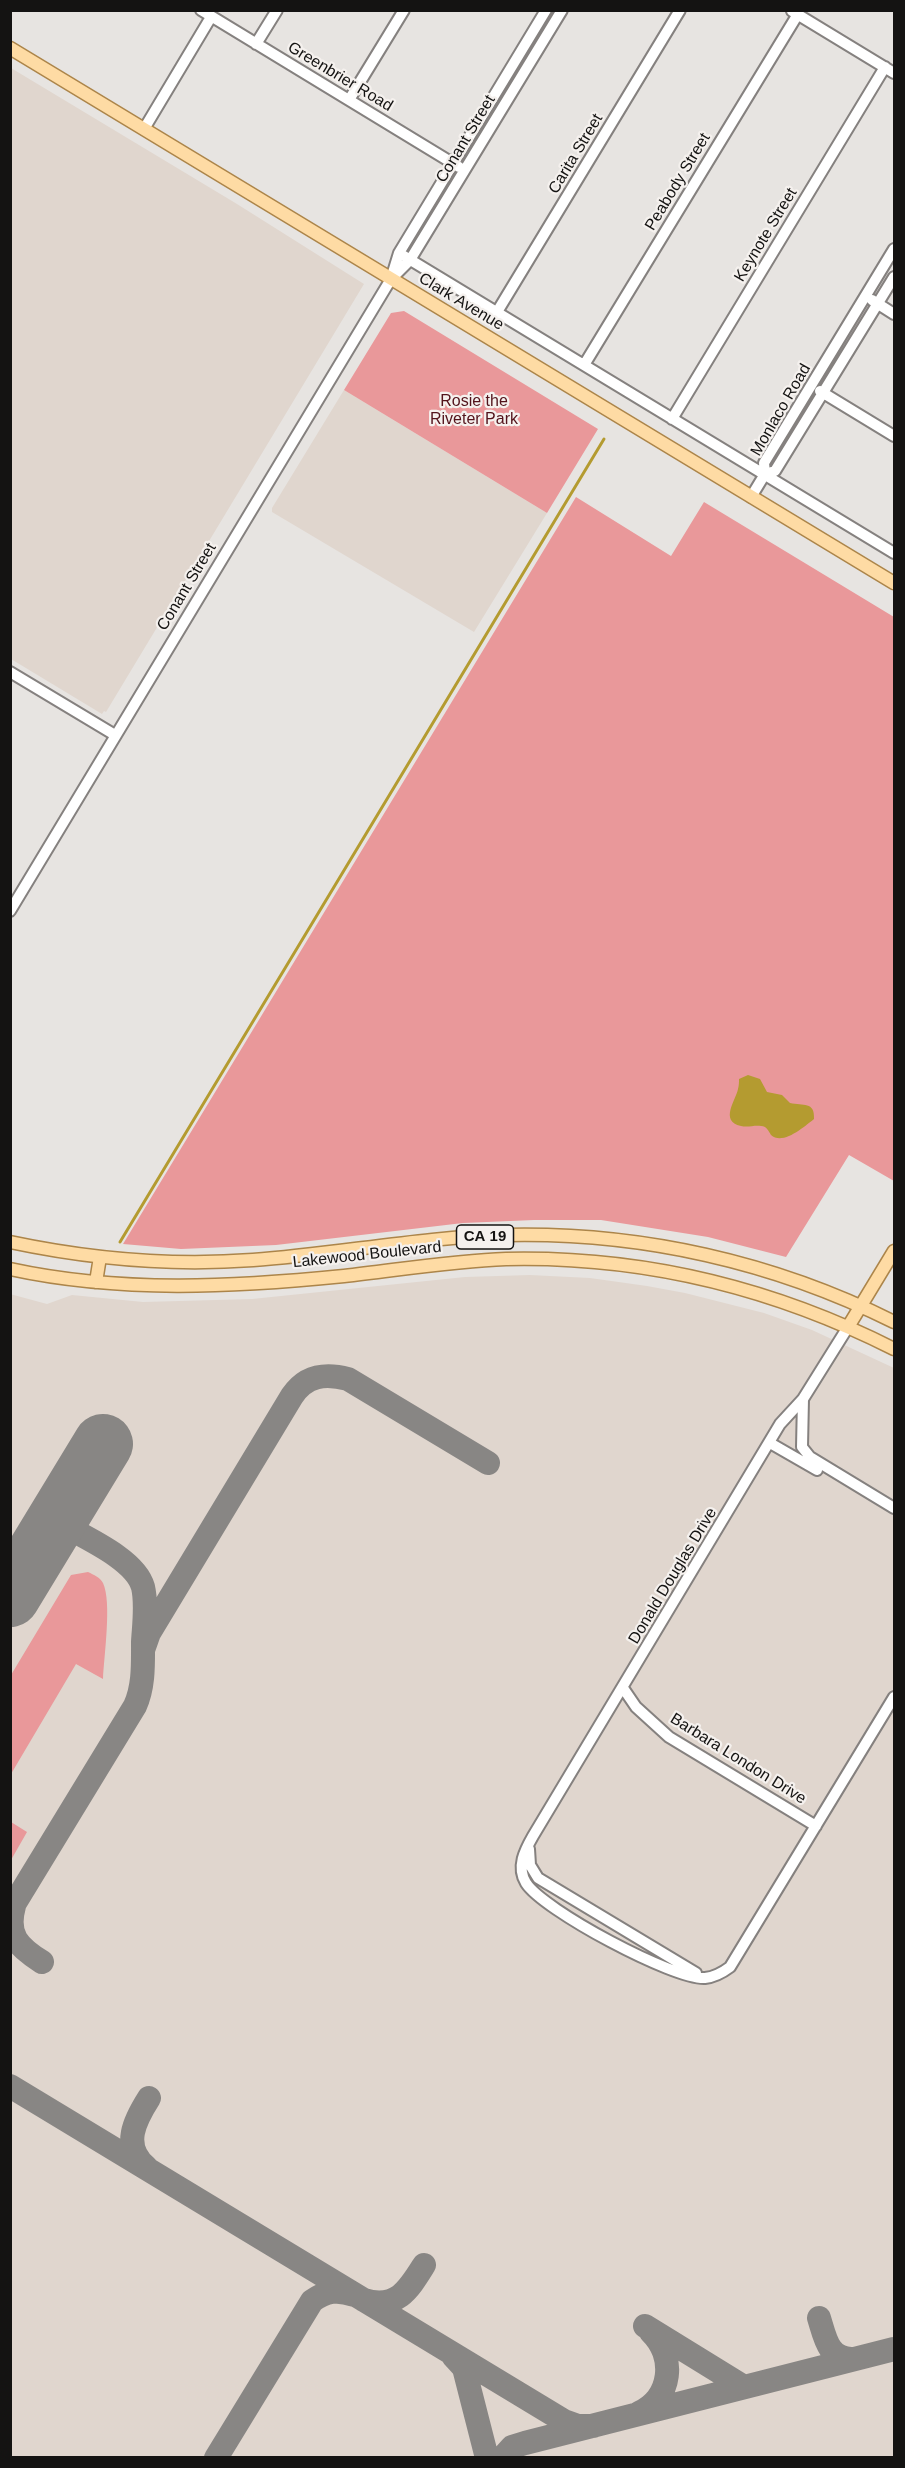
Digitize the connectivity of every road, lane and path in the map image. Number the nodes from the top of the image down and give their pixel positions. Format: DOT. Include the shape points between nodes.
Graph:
graph roads {
  1 [pos="201,10"];
  2 [pos="277,10"];
  3 [pos="404,10"];
  4 [pos="546,10"];
  5 [pos="561,10"];
  6 [pos="680,10"];
  7 [pos="795,12"];
  8 [pos="211,16"];
  9 [pos="256,44"];
  10 [pos="10,48"];
  11 [pos="890,70"];
  12 [pos="349,100"];
  13 [pos="144,129"];
  14 [pos="453,164"];
  15 [pos="464,170"];
  16 [pos="894,249"];
  17 [pos="399,253"];
  18 [pos="410,260"];
  19 [pos="894,277"];
  20 [pos="391,279"];
  21 [pos="866,296"];
  22 [pos="878,304"];
  23 [pos="497,312"];
  24 [pos="894,314"];
  25 [pos="584,365"];
  26 [pos="812,386"];
  27 [pos="824,393"];
  28 [pos="672,418"];
  29 [pos="894,436"];
  30 [pos="765,474"];
  31 [pos="751,497"];
  32 [pos="894,553"];
  33 [pos="894,583"];
  34 [pos="10,672"];
  35 [pos="115,735"];
  36 [pos="10,911"];
  37 [pos="10,1242"];
  38 [pos="894,1251"];
  39 [pos="100,1257"];
  40 [pos="10,1269"];
  41 [pos="96,1282"];
  42 [pos="861,1306"];
  43 [pos="894,1322"];
  44 [pos="848,1327"];
  45 [pos="894,1349"];
  46 [pos="803,1399"];
  47 [pos="770,1443"];
  48 [pos="840,1476"];
  49 [pos="894,1508"];
  50 [pos="623,1688"];
  51 [pos="894,1697"];
  52 [pos="816,1826"];
  53 [pos="529,1843"];
  54 [pos="704,1978"];
  1 -- 8 [label="street, Greenbrier Road"];
  2 -- 9 [label="street"];
  3 -- 12 [label="street"];
  4 -- 14 [label="street, Conant Street"];
  5 -- 15 [label="street, Conant Street"];
  6 -- 23 [label="street, Carita Street"];
  7 -- 11 [label="street"];
  7 -- 25 [label="street, Peabody Street"];
  8 -- 9 [label="street, Greenbrier Road"];
  8 -- 13 [label="street"];
  9 -- 12 [label="street, Greenbrier Road"];
  10 -- 13 [label="main road, Clark Avenue"];
  11 -- 28 [label="street, Keynote Street"];
  12 -- 14 [label="street, Greenbrier Road"];
  13 -- 20 [label="main road, Clark Avenue"];
  14 -- 15 [label="street, Greenbrier Road"];
  14 -- 17 [label="street, Conant Street"];
  15 -- 18 [label="street, Conant Street"];
  16 -- 21 [label="street, Monlaco Road"];
  17 -- 18 [label="street, Clark Avenue"];
  17 -- 20 [label="street, Conant Street"];
  18 -- 20 [label="street, Conant Street"];
  18 -- 23 [label="street, Clark Avenue"];
  19 -- 22 [label="street, Monlaco Road"];
  20 -- 31 [label="main road, Clark Avenue"];
  20 -- 35 [label="street, Conant Street"];
  21 -- 22 [label="street"];
  21 -- 26 [label="street, Monlaco Road"];
  22 -- 24 [label="street"];
  22 -- 27 [label="street, Monlaco Road"];
  23 -- 25 [label="street, Clark Avenue"];
  25 -- 28 [label="street, Clark Avenue"];
  26 -- 27 [label="street"];
  26 -- 30 [label="street, Monlaco Road" via="764,463"];
  27 -- 29 [label="street"];
  27 -- 30 [label="street, Monlaco Road" via="776,471"];
  28 -- 30 [label="street, Clark Avenue"];
  30 -- 31 [label="street"];
  30 -- 32 [label="street, Clark Avenue"];
  31 -- 33 [label="main road, Clark Avenue"];
  34 -- 35 [label="street"];
  35 -- 36 [label="street, Conant Street"];
  37 -- 39 [label="main road, Lakewood Boulevard / CA 19"];
  38 -- 42 [label="main road"];
  39 -- 41 [label="main road"];
  39 -- 42 [label="main road, Lakewood Boulevard / CA 19" via="200,1262 253,1260 453,1239 560,1235 629,1241 705,1254 760,1268"];
  40 -- 41 [label="main road, Lakewood Boulevard / CA 19"];
  41 -- 44 [label="main road, Lakewood Boulevard / CA 19" via="200,1286 465,1262 559,1259 700,1277 764,1295"];
  42 -- 43 [label="main road, Lakewood Boulevard / CA 19"];
  42 -- 44 [label="main road"];
  44 -- 45 [label="main road, Lakewood Boulevard / CA 19"];
  44 -- 46 [label="street, Donald Douglas Drive"];
  46 -- 47 [label="street, Donald Douglas Drive" via="780,1424"];
  46 -- 48 [label="street" via="802,1447 810,1457"];
  47 -- 48 [label="street" via="820,1472"];
  47 -- 50 [label="street, Donald Douglas Drive"];
  48 -- 49 [label="street"];
  50 -- 52 [label="street, Barbara London Drive" via="636,1707 669,1737"];
  50 -- 53 [label="street, Donald Douglas Drive"];
  51 -- 52 [label="street"];
  52 -- 54 [label="street" via="730,1968"];
  53 -- 54 [label="street" via="530,1865 538,1878"];
  53 -- 54 [label="street, Donald Douglas Drive" via="522,1872 531,1889 568,1916 633,1953 673,1971"];
}
